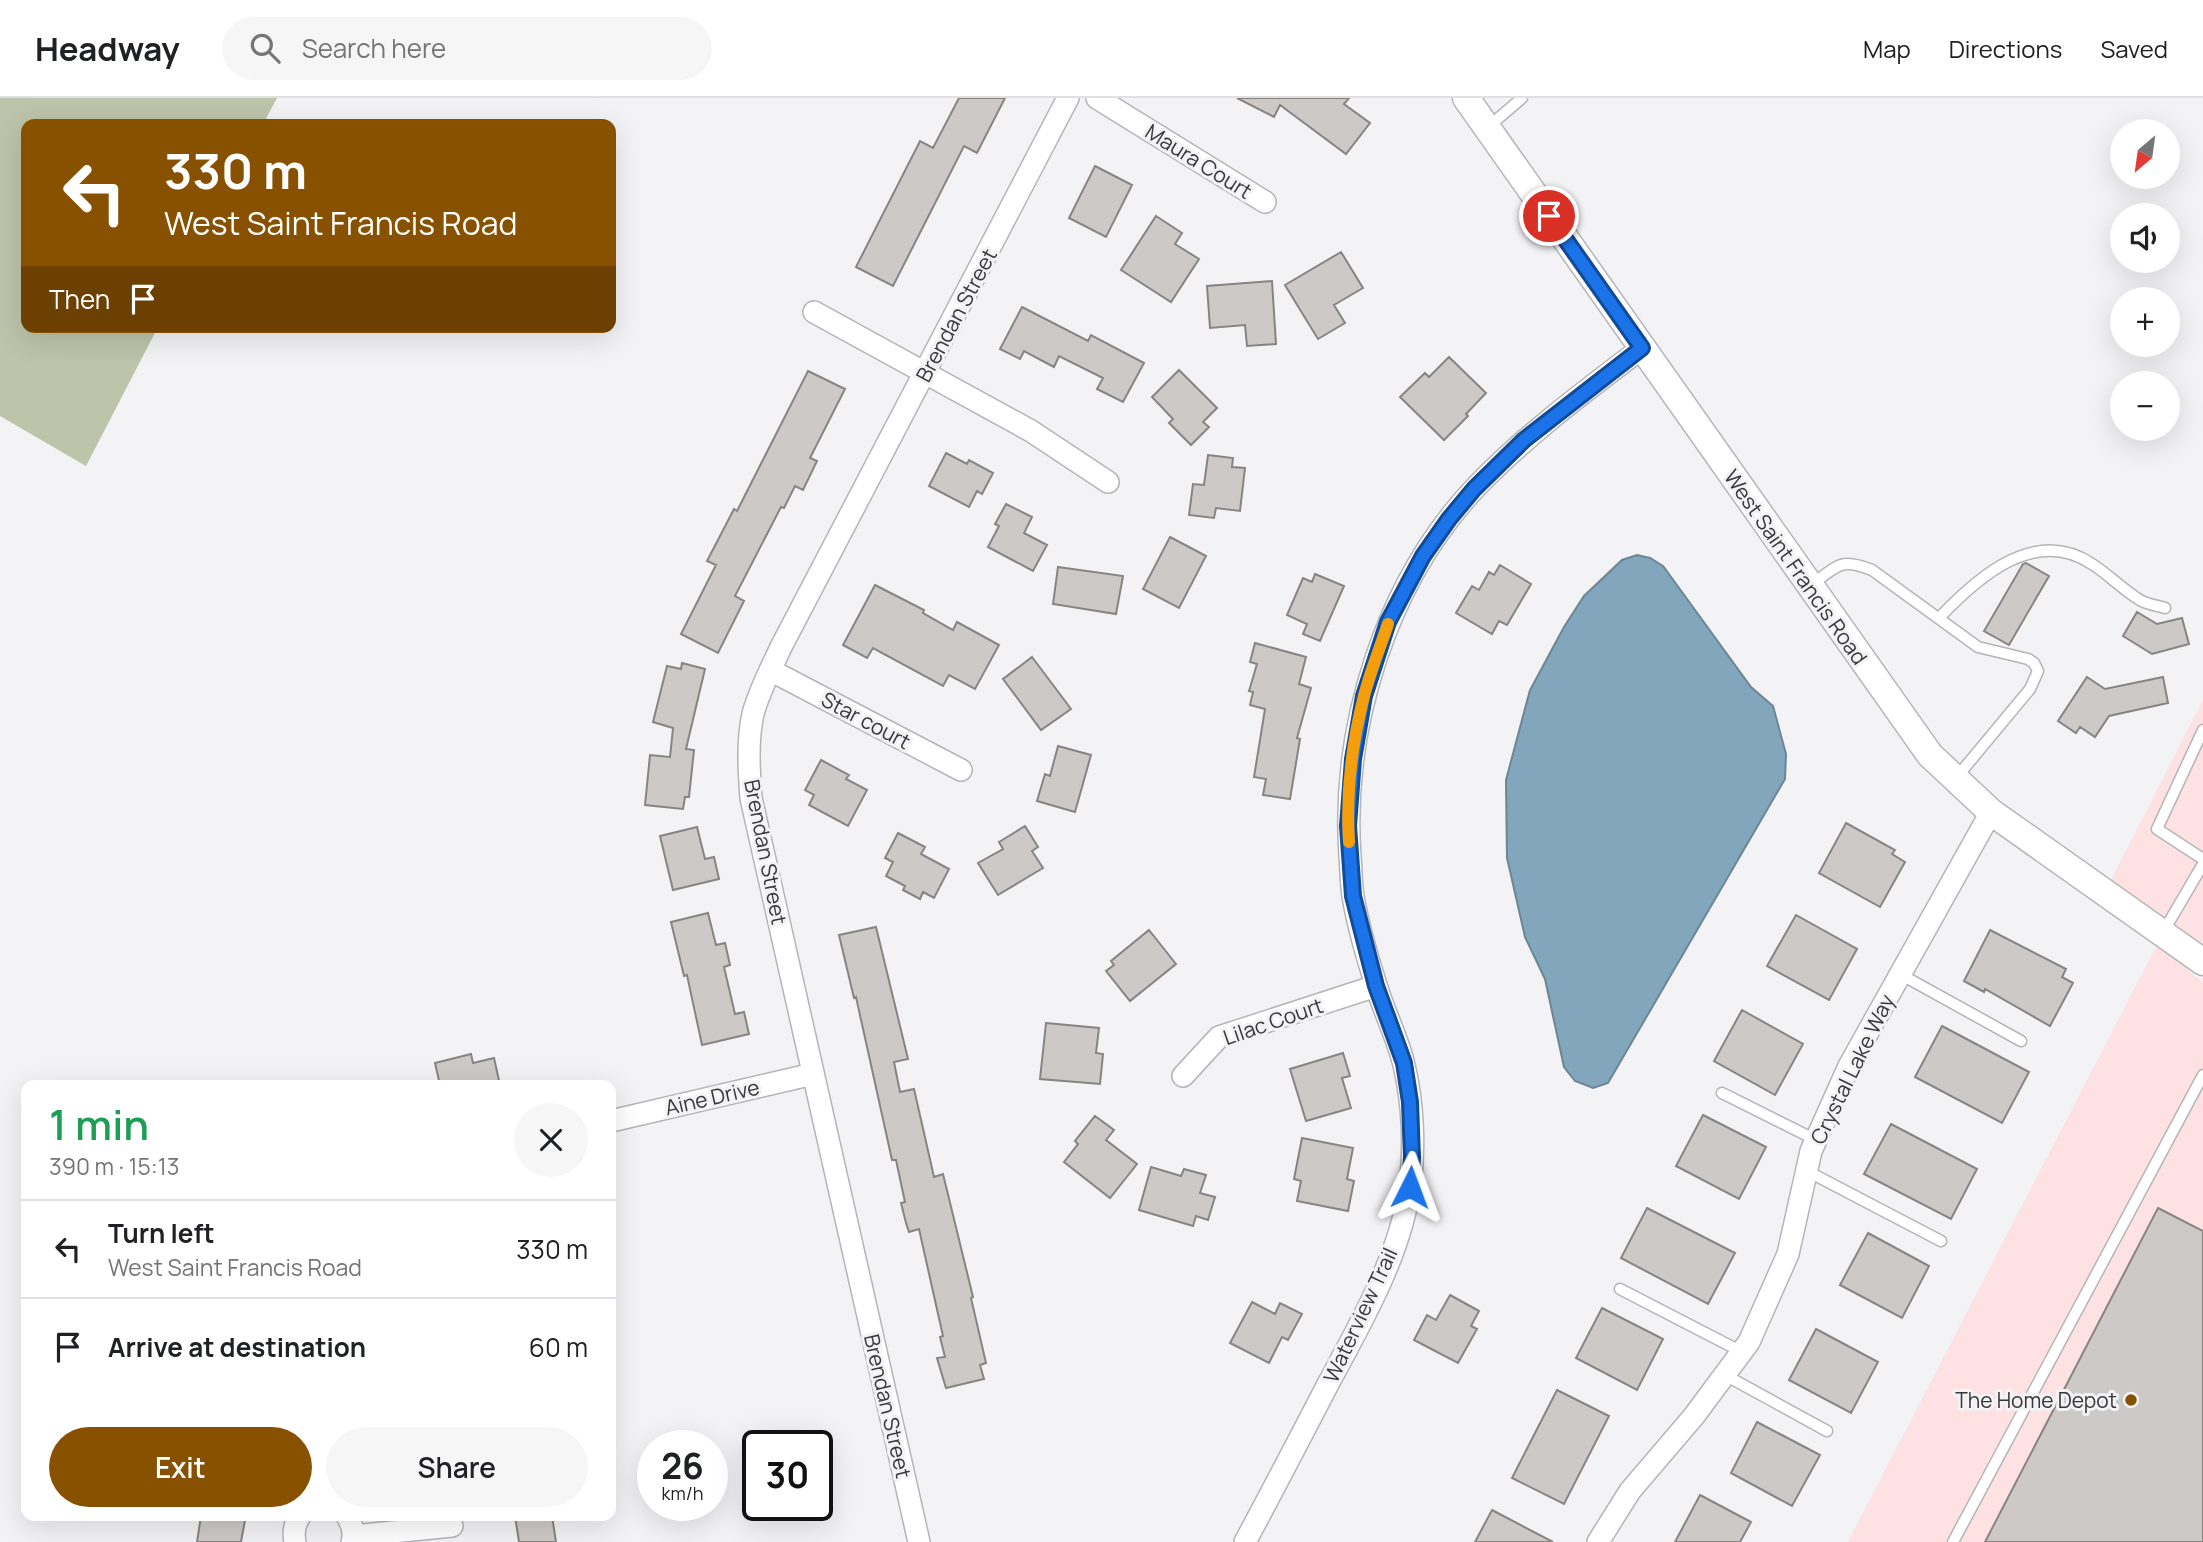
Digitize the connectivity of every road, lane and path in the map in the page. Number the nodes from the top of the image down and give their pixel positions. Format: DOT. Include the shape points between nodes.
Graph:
graph roads {
  1 [pos="1068,98"];
  2 [pos="1097,98"];
  3 [pos="1466,98"];
  4 [pos="1522,98"];
  5 [pos="1487,128"];
  6 [pos="1265,202"];
  7 [pos="814,312"];
  8 [pos="1642,348"];
  9 [pos="926,372"];
  10 [pos="1108,482"];
  11 [pos="1809,586"];
  12 [pos="2165,608"];
  13 [pos="1940,617"];
  14 [pos="771,670"];
  15 [pos="2203,730"];
  16 [pos="961,770"];
  17 [pos="1956,778"];
  18 [pos="1991,812"];
  19 [pos="2203,859"];
  20 [pos="2203,864"];
  21 [pos="2162,934"];
  22 [pos="2203,962"];
  23 [pos="1900,974"];
  24 [pos="1376,986"];
  25 [pos="2021,1041"];
  26 [pos="813,1074"];
  27 [pos="1183,1076"];
  28 [pos="2202,1082"];
  29 [pos="1721,1093"];
  30 [pos="616,1121"];
  31 [pos="1816,1140"];
  32 [pos="1807,1171"];
  33 [pos="1941,1241"];
  34 [pos="1620,1289"];
  35 [pos="1742,1352"];
  36 [pos="1725,1375"];
  37 [pos="1827,1431"];
  38 [pos="296,1521"];
  39 [pos="452,1528"];
  40 [pos="351,1531"];
  41 [pos="295,1542"];
  42 [pos="919,1542"];
  43 [pos="1245,1542"];
  44 [pos="1598,1542"];
  45 [pos="1953,1542"];
  1 -- 9 [label="street, Brendan Street"];
  2 -- 6 [label="street, Maura Court"];
  3 -- 5 [label="street, West Saint Francis Road"];
  4 -- 5 [label="lane"];
  5 -- 8 [label="street, West Saint Francis Road"];
  7 -- 9 [label="street"];
  8 -- 11 [label="street, West Saint Francis Road"];
  8 -- 24 [label="street, Waterview Trail" via="1524,440 1474,489 1423,556 1388,622 1364,696 1348,826 1353,896"];
  9 -- 10 [label="street" via="1031,431"];
  9 -- 14 [label="street, Brendan Street"];
  11 -- 13 [label="lane" via="1840,565 1853,562"];
  11 -- 17 [label="street, West Saint Francis Road" via="1930,755"];
  12 -- 13 [label="lane" via="2143,602 2090,562 2068,552 2043,550 2018,556 1966,589"];
  13 -- 17 [label="lane" via="1978,647 2028,659 2038,671 2030,689"];
  14 -- 16 [label="street, Star court"];
  14 -- 26 [label="street, Brendan Street" via="753,715 751,798"];
  15 -- 19 [label="lane" via="2157,829"];
  17 -- 18 [label="street, West Saint Francis Road"];
  18 -- 21 [label="street, West Saint Francis Road"];
  18 -- 23 [label="street, Crystal Lake Way"];
  20 -- 21 [label="lane"];
  21 -- 22 [label="street, West Saint Francis Road"];
  23 -- 25 [label="lane"];
  23 -- 31 [label="street, Crystal Lake Way" via="1849,1066"];
  24 -- 27 [label="street, Lilac Court" via="1219,1037"];
  24 -- 43 [label="street, Waterview Trail" via="1404,1063 1410,1102 1410,1187 1402,1224 1364,1318"];
  26 -- 30 [label="street, Aine Drive"];
  26 -- 42 [label="street, Brendan Street"];
  28 -- 45 [label="lane"];
  29 -- 31 [label="lane"];
  31 -- 32 [label="street, Crystal Lake Way"];
  32 -- 33 [label="lane"];
  32 -- 35 [label="street, Crystal Lake Way" via="1788,1254"];
  34 -- 35 [label="lane"];
  35 -- 36 [label="street, Crystal Lake Way"];
  36 -- 37 [label="lane"];
  36 -- 44 [label="street, Crystal Lake Way" via="1630,1491"];
  38 -- 41 [label="street"];
  39 -- 40 [label="street"];
}
